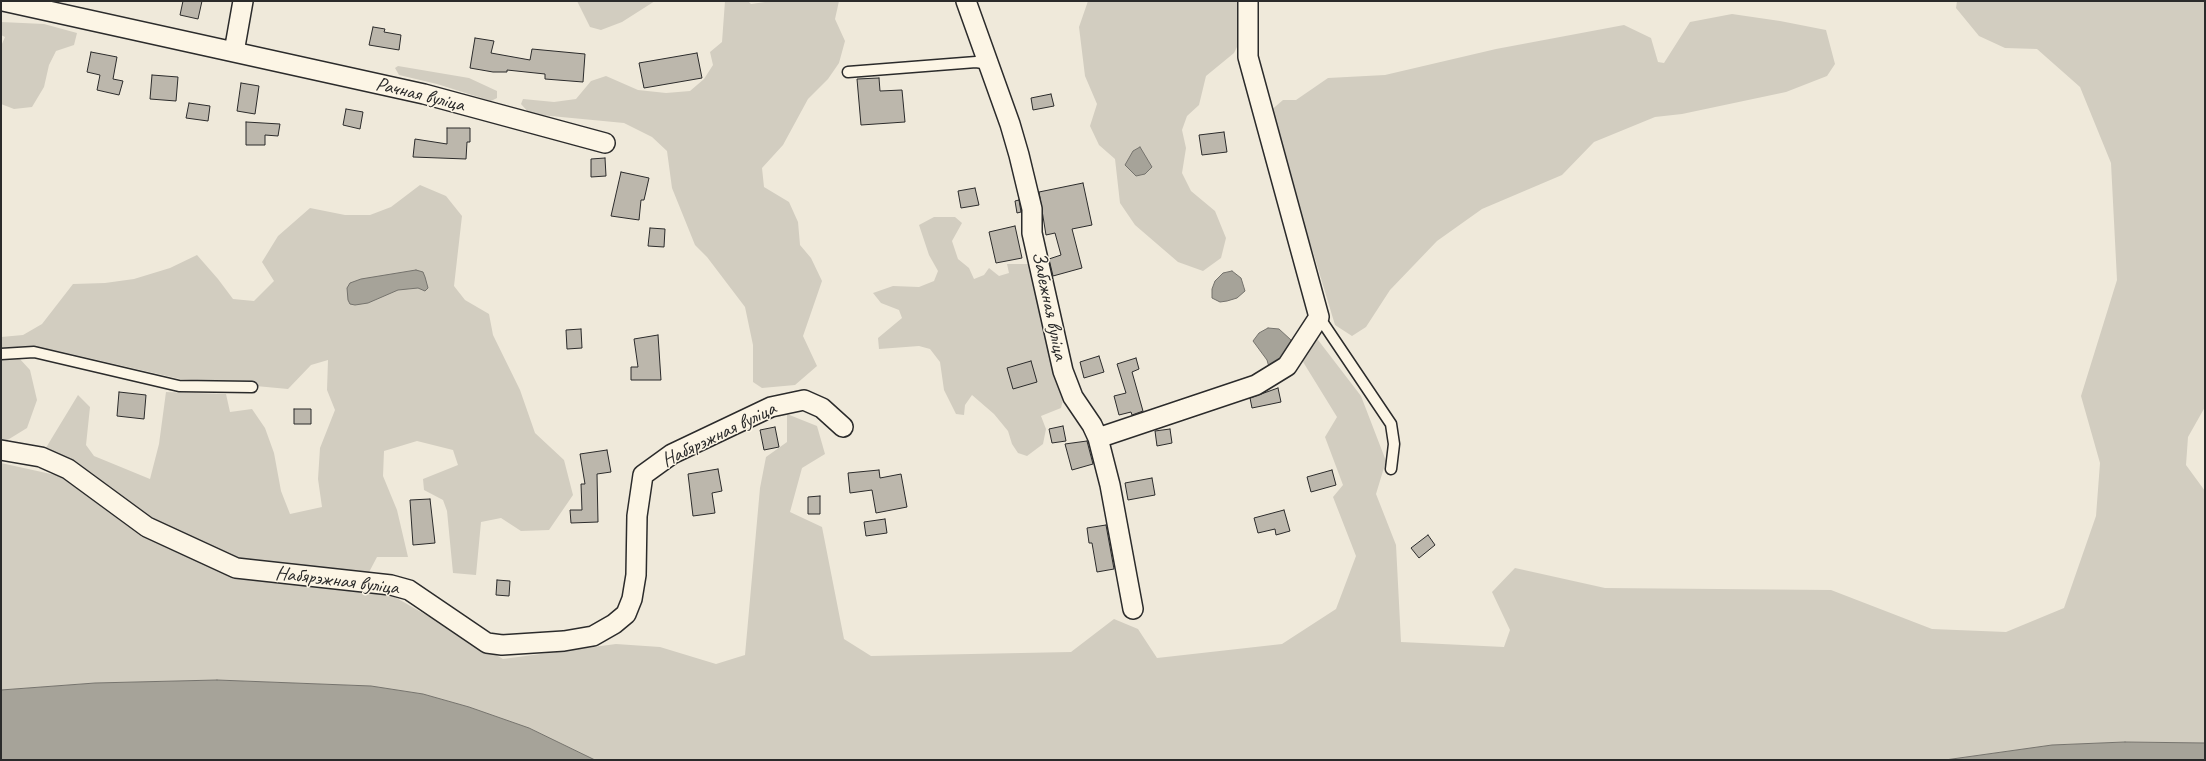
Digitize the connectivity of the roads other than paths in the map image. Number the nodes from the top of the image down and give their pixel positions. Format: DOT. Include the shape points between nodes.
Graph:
graph roads {
  1 [pos="4,1"];
  2 [pos="243,1"];
  3 [pos="966,1"];
  4 [pos="1248,1"];
  5 [pos="234,52"];
  6 [pos="989,64"];
  7 [pos="848,72"];
  8 [pos="605,143"];
  9 [pos="1319,317"];
  10 [pos="1,354"];
  11 [pos="252,387"];
  12 [pos="843,427"];
  13 [pos="1098,438"];
  14 [pos="1,450"];
  15 [pos="1391,469"];
  16 [pos="1133,609"];
  1 -- 5 [label="street, Рачная вуліца"];
  2 -- 5 [label="street"];
  3 -- 6 [label="street, Забежная вуліца"];
  4 -- 9 [label="street" via="1248,57"];
  5 -- 8 [label="street, Рачная вуліца" via="424,94"];
  6 -- 7 [label="lane" via="976,62"];
  6 -- 13 [label="street, Забежная вуліца" via="1019,155 1032,209 1032,233 1063,371 1073,397"];
  9 -- 13 [label="street" via="1287,366 1256,385"];
  9 -- 15 [label="lane" via="1391,424 1394,444"];
  10 -- 11 [label="lane" via="34,352 179,386"];
  12 -- 14 [label="street, Набярэжная вуліца" via="822,408 804,400 771,407 672,454 643,475 637,516 636,575 632,599 626,614 593,636 564,641 502,645 488,643 409,590 391,585 236,568 147,527 68,469 41,457"];
  13 -- 16 [label="street, Забежная вуліца" via="1110,485"];
}
